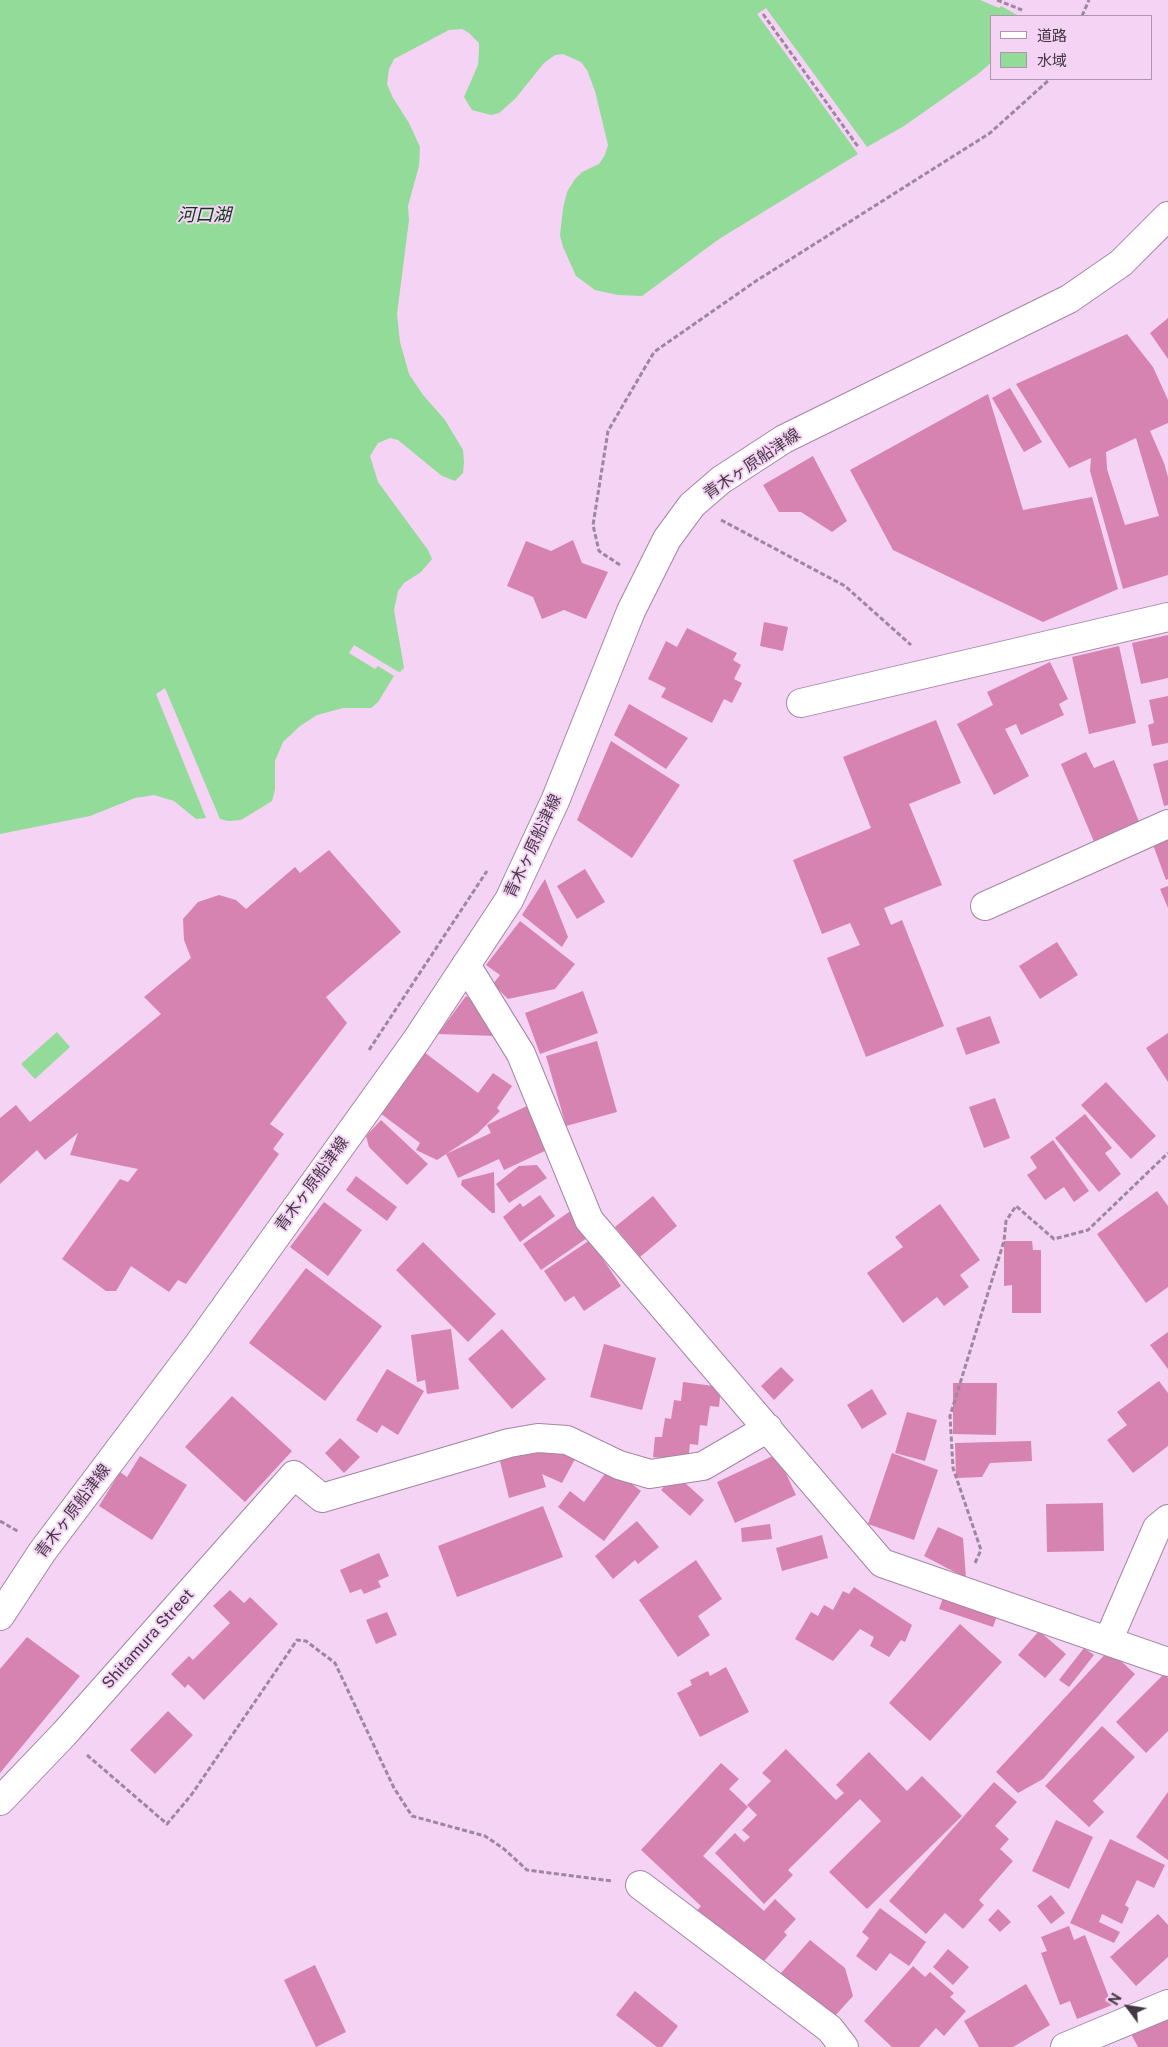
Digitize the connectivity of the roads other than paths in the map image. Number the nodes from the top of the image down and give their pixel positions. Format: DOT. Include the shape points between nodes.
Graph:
graph roads {
  1 [pos="1168,216"];
  2 [pos="1168,617"];
  3 [pos="801,703"];
  4 [pos="1168,824"];
  5 [pos="985,906"];
  6 [pos="466,965"];
  7 [pos="768,1428"];
  8 [pos="1168,1519"];
  9 [pos="0,1616"];
  10 [pos="1108,1641"];
  11 [pos="1168,1662"];
  12 [pos="0,1801"];
  13 [pos="640,1885"];
  14 [pos="1168,2004"];
  15 [pos="844,2047"];
  16 [pos="1065,2047"];
  1 -- 6 [label="main road, 青木ヶ原船津線" via="1121,263 1069,299 784,438 721,480 692,505 667,539 630,611 555,801 509,900"];
  2 -- 3 [label="main road"];
  4 -- 5 [label="main road"];
  6 -- 7 [label="main road" via="521,1054 589,1220"];
  6 -- 9 [label="main road, 青木ヶ原船津線" via="198,1345 42,1552"];
  7 -- 10 [label="main road" via="882,1563"];
  7 -- 12 [label="main road, Shitamura Street" via="703,1466 650,1474 619,1465 567,1440 538,1438 509,1442 322,1498 294,1475 64,1734"];
  8 -- 10 [label="main road" via="1157,1528"];
  10 -- 11 [label="main road"];
  13 -- 15 [label="main road" via="830,2029"];
  14 -- 16 [label="main road"];
}
